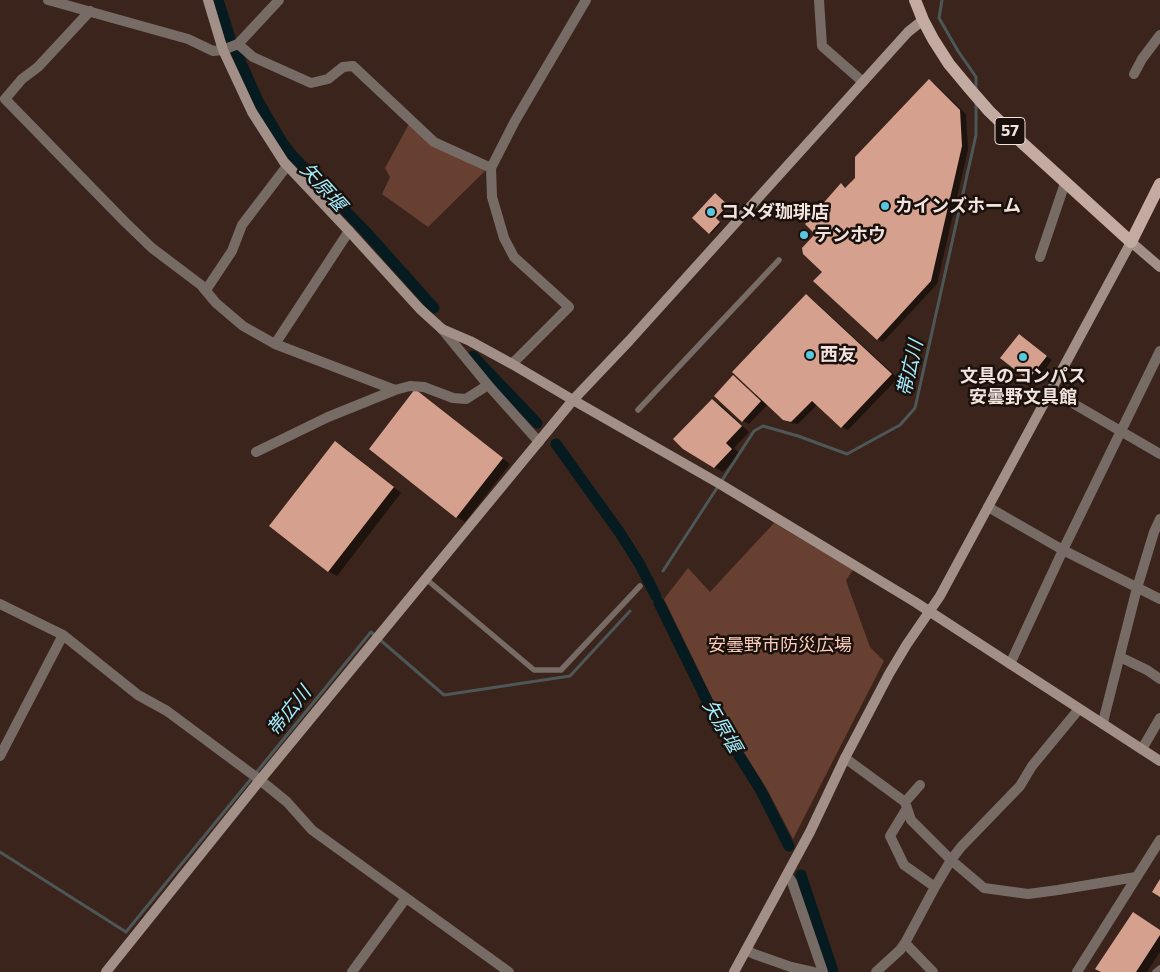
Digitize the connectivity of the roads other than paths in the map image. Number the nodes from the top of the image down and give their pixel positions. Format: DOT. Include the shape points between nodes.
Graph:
graph roads {
  1 [pos="48,0"];
  2 [pos="208,0"];
  3 [pos="279,0"];
  4 [pos="586,0"];
  5 [pos="819,0"];
  6 [pos="915,0"];
  7 [pos="90,11"];
  8 [pos="922,20"];
  9 [pos="1160,35"];
  10 [pos="238,44"];
  11 [pos="223,50"];
  12 [pos="1134,74"];
  13 [pos="863,82"];
  14 [pos="288,166"];
  15 [pos="491,168"];
  16 [pos="1065,183"];
  17 [pos="1160,184"];
  18 [pos="349,231"];
  19 [pos="1131,242"];
  20 [pos="1040,257"];
  21 [pos="779,260"];
  22 [pos="1160,268"];
  23 [pos="206,290"];
  24 [pos="442,329"];
  25 [pos="275,344"];
  26 [pos="1160,350"];
  27 [pos="512,364"];
  28 [pos="488,385"];
  29 [pos="395,390"];
  30 [pos="1050,390"];
  31 [pos="573,400"];
  32 [pos="638,410"];
  33 [pos="1121,431"];
  34 [pos="539,442"];
  35 [pos="256,452"];
  36 [pos="1160,454"];
  37 [pos="988,507"];
  38 [pos="1160,519"];
  39 [pos="1063,550"];
  40 [pos="426,579"];
  41 [pos="640,586"];
  42 [pos="1137,588"];
  43 [pos="1160,599"];
  44 [pos="0,604"];
  45 [pos="929,611"];
  46 [pos="63,635"];
  47 [pos="1120,658"];
  48 [pos="1010,664"];
  49 [pos="1160,679"];
  50 [pos="1079,709"];
  51 [pos="1160,718"];
  52 [pos="1103,724"];
  53 [pos="1142,750"];
  54 [pos="0,756"];
  55 [pos="845,758"];
  56 [pos="1160,761"];
  57 [pos="260,780"];
  58 [pos="920,785"];
  59 [pos="906,805"];
  60 [pos="1160,840"];
  61 [pos="951,860"];
  62 [pos="788,875"];
  63 [pos="1136,877"];
  64 [pos="935,887"];
  65 [pos="406,898"];
  66 [pos="906,942"];
  67 [pos="746,950"];
  68 [pos="1160,968"];
  69 [pos="106,972"];
  70 [pos="352,972"];
  71 [pos="509,972"];
  72 [pos="734,972"];
  73 [pos="813,972"];
  74 [pos="822,972"];
  75 [pos="876,972"];
  76 [pos="933,972"];
  77 [pos="1077,972"];
  78 [pos="1155,972"];
  1 -- 7 [label="street"];
  2 -- 11 [label="street"];
  3 -- 10 [label="street"];
  4 -- 15 [label="street" via="514,121"];
  5 -- 13 [label="street" via="822,46"];
  6 -- 8 [label="main road, 57"];
  7 -- 11 [label="street" via="188,39 213,51"];
  7 -- 23 [label="street" via="38,67 22,78 6,99 152,248"];
  8 -- 13 [label="street"];
  8 -- 16 [label="main road, 57" via="949,64 969,88"];
  9 -- 12 [label="street"];
  10 -- 11 [label="street"];
  10 -- 15 [label="street" via="253,56 311,83 328,79 343,67 353,66 434,142"];
  11 -- 14 [label="street" via="252,112"];
  13 -- 31 [label="street"];
  14 -- 18 [label="street"];
  14 -- 23 [label="street" via="242,225 232,251"];
  15 -- 27 [label="street" via="492,197 504,238 514,258 569,307"];
  16 -- 19 [label="main road, 57"];
  16 -- 20 [label="street"];
  17 -- 19 [label="main road"];
  18 -- 24 [label="street"];
  18 -- 25 [label="street"];
  19 -- 22 [label="street"];
  19 -- 30 [label="street"];
  21 -- 32 [label="lane"];
  23 -- 25 [label="street" via="243,326"];
  24 -- 27 [label="street"];
  24 -- 28 [label="street"];
  25 -- 29 [label="street"];
  26 -- 33 [label="street"];
  27 -- 31 [label="street"];
  28 -- 29 [label="street" via="466,399 453,398 424,387"];
  28 -- 34 [label="street"];
  29 -- 35 [label="street" via="328,417"];
  30 -- 33 [label="street"];
  30 -- 37 [label="street"];
  31 -- 34 [label="street"];
  31 -- 45 [label="street" via="720,484"];
  33 -- 36 [label="street"];
  33 -- 39 [label="street"];
  34 -- 40 [label="street"];
  37 -- 39 [label="street"];
  37 -- 45 [label="street"];
  38 -- 42 [label="street"];
  39 -- 42 [label="street"];
  39 -- 48 [label="street"];
  40 -- 41 [label="lane" via="534,670 561,670"];
  40 -- 57 [label="street"];
  42 -- 43 [label="street"];
  42 -- 47 [label="street"];
  44 -- 46 [label="street"];
  45 -- 48 [label="street"];
  45 -- 55 [label="street" via="888,674"];
  46 -- 54 [label="street"];
  46 -- 57 [label="street" via="138,696 167,711"];
  47 -- 49 [label="street"];
  47 -- 52 [label="street"];
  48 -- 50 [label="street"];
  50 -- 52 [label="street"];
  50 -- 61 [label="street" via="1032,766 1020,786"];
  51 -- 53 [label="street"];
  52 -- 53 [label="street"];
  53 -- 56 [label="street"];
  55 -- 59 [label="street"];
  55 -- 62 [label="street"];
  57 -- 65 [label="street" via="287,802 312,830"];
  57 -- 69 [label="street"];
  58 -- 59 [label="street"];
  59 -- 61 [label="street" via="911,820"];
  59 -- 64 [label="street" via="890,836 904,865"];
  60 -- 63 [label="street"];
  61 -- 63 [label="street" via="984,888 1028,894"];
  61 -- 64 [label="street"];
  62 -- 67 [label="street"];
  62 -- 74 [label="street"];
  63 -- 77 [label="street"];
  64 -- 66 [label="street"];
  65 -- 70 [label="street"];
  65 -- 71 [label="street"];
  66 -- 75 [label="street"];
  66 -- 76 [label="street"];
  67 -- 72 [label="street"];
  67 -- 73 [label="street"];
  68 -- 78 [label="lane"];
}
